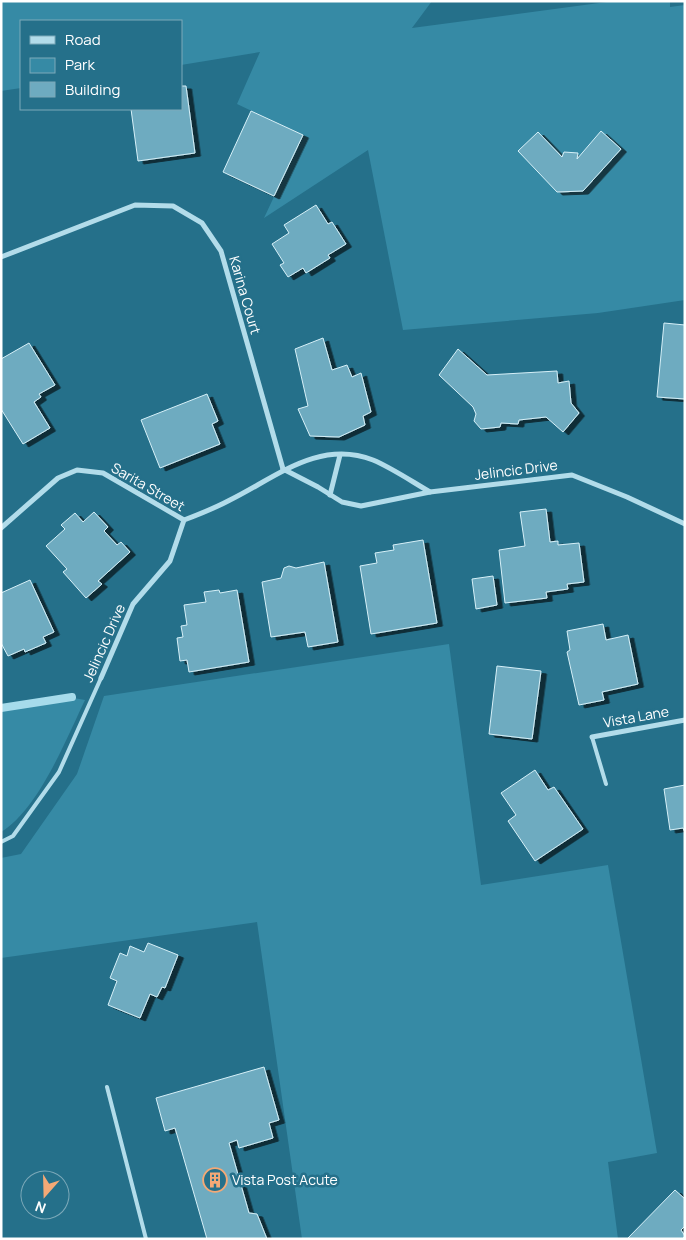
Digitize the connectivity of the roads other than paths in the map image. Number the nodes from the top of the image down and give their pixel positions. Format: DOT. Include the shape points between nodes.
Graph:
graph roads {
  1 [pos="1,257"];
  2 [pos="340,455"];
  3 [pos="283,469"];
  4 [pos="430,492"];
  5 [pos="330,495"];
  6 [pos="184,520"];
  7 [pos="685,524"];
  8 [pos="1,528"];
  9 [pos="101,678"];
  10 [pos="685,720"];
  11 [pos="592,736"];
  12 [pos="606,784"];
  13 [pos="1,842"];
  14 [pos="107,1087"];
  15 [pos="146,1239"];
  1 -- 3 [label="street, Karina Court" via="135,205 173,206 202,223 221,250"];
  2 -- 3 [label="street" via="306,459"];
  2 -- 4 [label="street" via="372,460"];
  2 -- 5 [label="street"];
  3 -- 5 [label="street, Jelincic Drive"];
  3 -- 6 [label="street" via="230,500"];
  4 -- 5 [label="street, Jelincic Drive" via="361,506 342,502"];
  4 -- 7 [label="street, Jelincic Drive" via="572,475"];
  6 -- 8 [label="street, Sarita Street" via="103,473 77,470 58,478"];
  6 -- 9 [label="street, Jelincic Drive" via="170,561 133,604"];
  9 -- 13 [label="lane, Jelincic Drive" via="59,772 13,836"];
  10 -- 11 [label="street, Vista Lane"];
  11 -- 12 [label="lane"];
  14 -- 15 [label="lane"];
}
